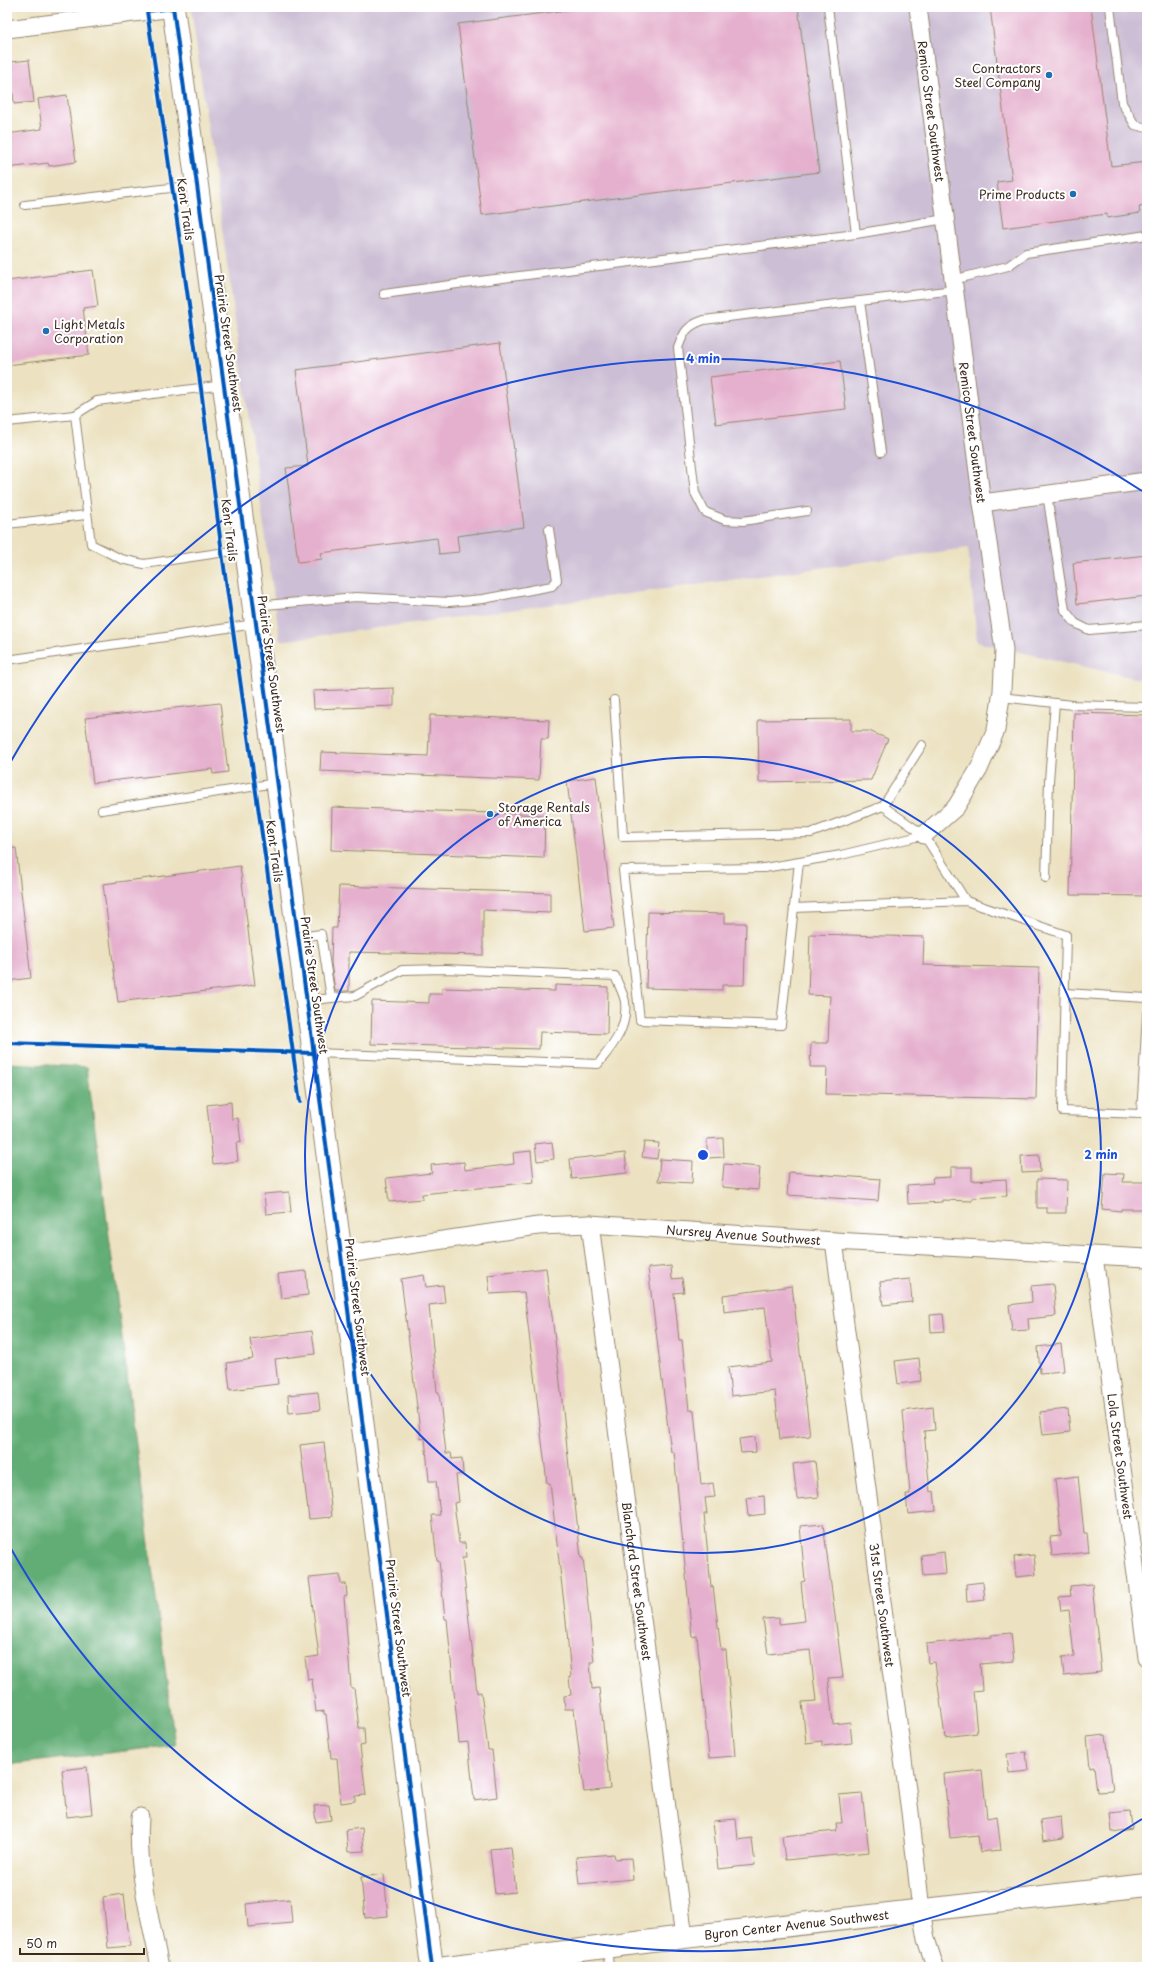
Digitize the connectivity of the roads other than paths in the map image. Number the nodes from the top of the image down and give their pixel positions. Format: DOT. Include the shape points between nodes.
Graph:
graph roads {
  1 [pos="174,7"];
  2 [pos="828,7"];
  3 [pos="918,7"];
  4 [pos="1110,7"];
  5 [pos="7,28"];
  6 [pos="1147,128"];
  7 [pos="197,185"];
  8 [pos="25,205"];
  9 [pos="945,219"];
  10 [pos="856,234"];
  11 [pos="1147,234"];
  12 [pos="954,285"];
  13 [pos="384,294"];
  14 [pos="860,301"];
  15 [pos="225,385"];
  16 [pos="74,415"];
  17 [pos="7,422"];
  18 [pos="881,452"];
  19 [pos="1147,481"];
  20 [pos="1046,494"];
  21 [pos="982,503"];
  22 [pos="807,511"];
  23 [pos="86,515"];
  24 [pos="7,524"];
  25 [pos="549,529"];
  26 [pos="246,549"];
  27 [pos="255,615"];
  28 [pos="1147,625"];
  29 [pos="7,660"];
  30 [pos="1002,697"];
  31 [pos="614,700"];
  32 [pos="1055,703"];
  33 [pos="1147,707"];
  34 [pos="922,745"];
  35 [pos="277,783"];
  36 [pos="883,806"];
  37 [pos="102,810"];
  38 [pos="924,835"];
  39 [pos="799,862"];
  40 [pos="1046,878"];
  41 [pos="966,901"];
  42 [pos="794,908"];
  43 [pos="298,937"];
  44 [pos="1065,993"];
  45 [pos="331,998"];
  46 [pos="1147,998"];
  47 [pos="307,1001"];
  48 [pos="1147,1015"];
  49 [pos="625,1020"];
  50 [pos="640,1020"];
  51 [pos="313,1053"];
  52 [pos="590,1224"];
  53 [pos="834,1241"];
  54 [pos="341,1255"];
  55 [pos="1094,1256"];
  56 [pos="1147,1258"];
  57 [pos="1147,1657"];
  58 [pos="140,1817"];
  59 [pos="1147,1885"];
  60 [pos="922,1910"];
  61 [pos="684,1937"];
  62 [pos="608,1957"];
  63 [pos="160,1967"];
  64 [pos="432,1967"];
  65 [pos="446,1967"];
  66 [pos="935,1967"];
  1 -- 5 [label="street"];
  1 -- 7 [label="street, Prairie Street Southwest"];
  2 -- 10 [label="lane"];
  3 -- 9 [label="street, Remico Street Southwest"];
  4 -- 6 [label="lane" via="1122,103 1136,125"];
  7 -- 8 [label="lane"];
  7 -- 15 [label="street, Prairie Street Southwest"];
  9 -- 10 [label="lane"];
  9 -- 12 [label="street, Remico Street Southwest"];
  10 -- 13 [label="lane"];
  11 -- 12 [label="lane" via="1026,253 1008,266"];
  12 -- 14 [label="lane"];
  12 -- 21 [label="street, Remico Street Southwest"];
  14 -- 18 [label="lane"];
  14 -- 22 [label="lane" via="704,320 691,325 683,334 678,348 694,493 705,512 725,520 743,521"];
  15 -- 16 [label="lane" via="97,401"];
  15 -- 26 [label="street, Prairie Street Southwest"];
  16 -- 17 [label="lane"];
  16 -- 23 [label="lane"];
  19 -- 20 [label="street"];
  20 -- 21 [label="street"];
  20 -- 28 [label="lane" via="1065,610 1075,623 1088,630"];
  21 -- 30 [label="street, Remico Street Southwest" via="1004,650"];
  23 -- 24 [label="lane"];
  23 -- 26 [label="lane" via="91,544 121,559 144,564"];
  25 -- 27 [label="lane" via="557,580 552,586 483,599 456,601 356,597"];
  26 -- 27 [label="street, Prairie Street Southwest"];
  27 -- 29 [label="lane"];
  27 -- 35 [label="street, Prairie Street Southwest"];
  30 -- 32 [label="lane"];
  30 -- 38 [label="street, Remico Street Southwest" via="996,730 979,769 956,807"];
  31 -- 36 [label="lane" via="623,837 811,833"];
  32 -- 33 [label="lane"];
  32 -- 40 [label="lane"];
  34 -- 36 [label="lane"];
  35 -- 37 [label="lane"];
  35 -- 43 [label="street, Prairie Street Southwest"];
  36 -- 38 [label="lane"];
  38 -- 39 [label="lane" via="841,855"];
  38 -- 41 [label="lane"];
  39 -- 42 [label="lane"];
  39 -- 50 [label="lane" via="764,868 623,870"];
  41 -- 42 [label="lane"];
  41 -- 44 [label="lane" via="1066,935"];
  42 -- 50 [label="lane" via="781,1025"];
  43 -- 45 [label="lane" via="321,934"];
  43 -- 47 [label="street, Prairie Street Southwest"];
  44 -- 46 [label="lane"];
  44 -- 48 [label="lane" via="1062,1112 1141,1114"];
  45 -- 47 [label="lane"];
  45 -- 49 [label="lane" via="355,996 402,970 445,969 615,976 625,1001"];
  47 -- 51 [label="street, Prairie Street Southwest"];
  49 -- 50 [label="lane"];
  49 -- 51 [label="lane" via="619,1038 598,1064"];
  51 -- 54 [label="street, Prairie Street Southwest"];
  52 -- 53 [label="street, Nursrey Avenue Southwest"];
  52 -- 54 [label="street, Nursrey Avenue Southwest" via="538,1226"];
  52 -- 61 [label="street, Blanchard Street Southwest"];
  53 -- 55 [label="street, Nursrey Avenue Southwest"];
  53 -- 60 [label="street, 31st Street Southwest"];
  54 -- 64 [label="street, Prairie Street Southwest"];
  55 -- 56 [label="street, Nursrey Avenue Southwest"];
  55 -- 57 [label="street, Lola Street Southwest"];
  58 -- 63 [label="street" via="140,1870"];
  59 -- 60 [label="street, Byron Center Avenue Southwest"];
  60 -- 61 [label="street, Byron Center Avenue Southwest"];
  60 -- 66 [label="street, 31st Street Southwest" via="926,1939"];
  61 -- 62 [label="street, Byron Center Avenue Southwest"];
  62 -- 65 [label="street, Byron Center Avenue Southwest"];
}
